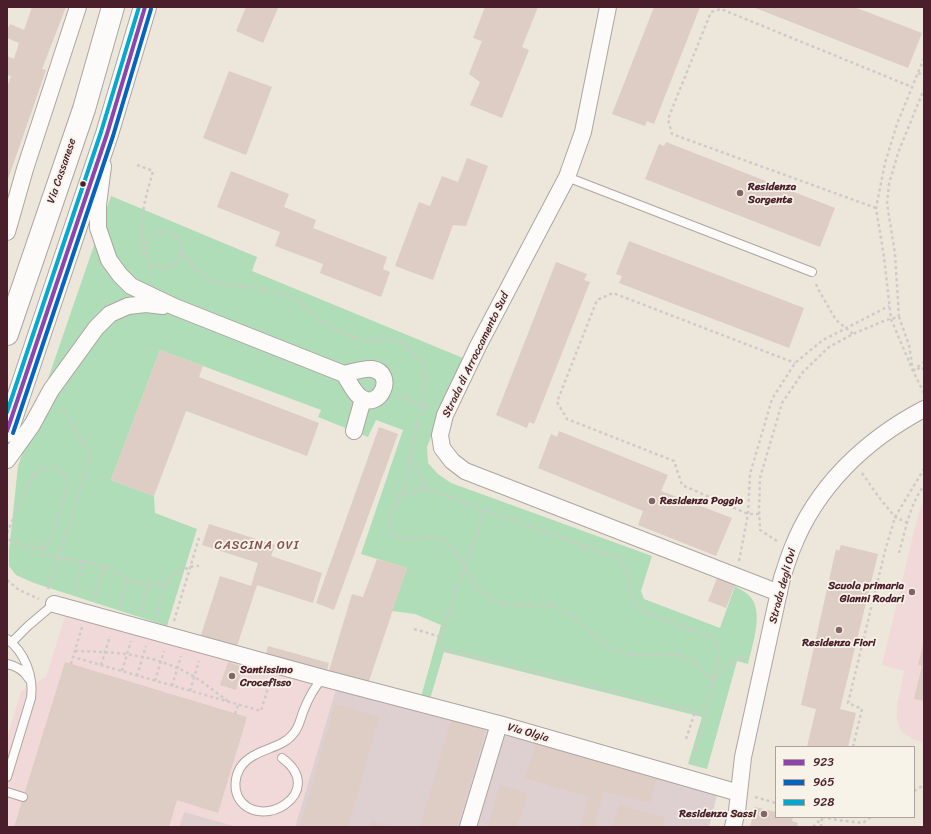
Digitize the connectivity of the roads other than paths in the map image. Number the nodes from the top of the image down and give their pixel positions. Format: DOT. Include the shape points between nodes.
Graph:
graph roads {
  1 [pos="78,7"];
  2 [pos="112,7"];
  3 [pos="144,7"];
  4 [pos="608,7"];
  5 [pos="107,134"];
  6 [pos="567,177"];
  7 [pos="7,232"];
  8 [pos="812,272"];
  9 [pos="175,307"];
  10 [pos="7,334"];
  11 [pos="344,374"];
  12 [pos="363,399"];
  13 [pos="924,409"];
  14 [pos="7,431"];
  15 [pos="354,431"];
  16 [pos="7,460"];
  17 [pos="779,593"];
  18 [pos="49,602"];
  19 [pos="9,640"];
  20 [pos="7,661"];
  21 [pos="7,664"];
  22 [pos="20,668"];
  23 [pos="323,678"];
  24 [pos="32,691"];
  25 [pos="499,724"];
  26 [pos="282,758"];
  27 [pos="7,778"];
  28 [pos="7,792"];
  29 [pos="739,793"];
  30 [pos="23,797"];
  31 [pos="468,827"];
  32 [pos="733,827"];
  1 -- 7 [label="street"];
  2 -- 10 [label="main road, Via Cassanese" via="84,109"];
  3 -- 5 [label="main road"];
  4 -- 6 [label="street, Strada di Arroccamento Sud" via="583,132"];
  5 -- 9 [label="street" via="98,205 98,228 108,260 132,286"];
  5 -- 14 [label="main road"];
  6 -- 8 [label="lane"];
  6 -- 17 [label="street, Strada di Arroccamento Sud" via="445,414 440,435 442,448 452,461 465,470"];
  9 -- 11 [label="street"];
  9 -- 16 [label="street" via="146,304 128,306 110,314 96,328 51,390 32,425"];
  11 -- 12 [label="street" via="355,392"];
  11 -- 12 [label="street" via="367,369 380,374 383,378 383,391 376,398"];
  12 -- 15 [label="street"];
  13 -- 17 [label="street, Strada degli Ovi" via="898,424 853,458 831,481 803,524 782,578"];
  17 -- 29 [label="street, Strada degli Ovi" via="743,757"];
  18 -- 19 [label="lane" via="28,626"];
  18 -- 23 [label="street, Via Olgia"];
  19 -- 24 [label="lane" via="27,665"];
  20 -- 22 [label="lane"];
  21 -- 22 [label="lane"];
  22 -- 24 [label="lane" via="29,678"];
  23 -- 25 [label="street, Via Olgia"];
  23 -- 26 [label="lane" via="308,699 294,734 259,752 244,763 238,773 236,791 243,804 250,810 259,814 276,814 289,805 295,796 295,772"];
  24 -- 27 [label="lane"];
  25 -- 29 [label="street, Via Olgia"];
  25 -- 31 [label="street"];
  28 -- 30 [label="lane"];
  29 -- 32 [label="street"];
}
